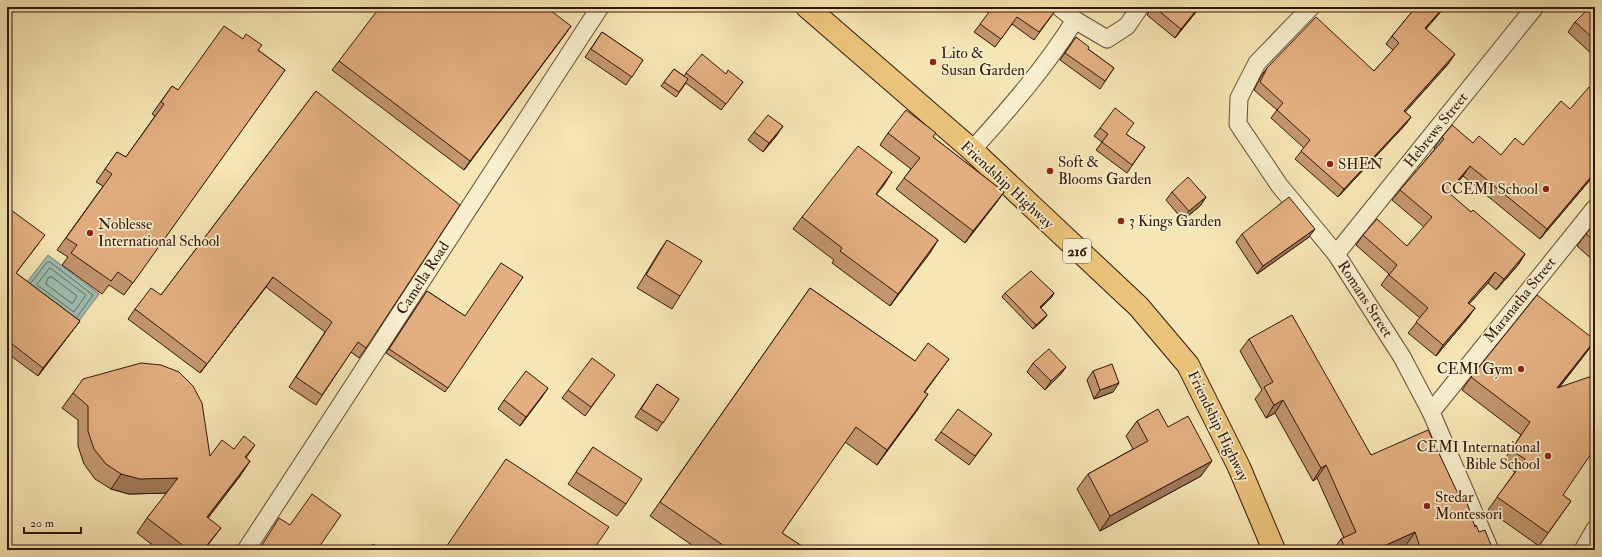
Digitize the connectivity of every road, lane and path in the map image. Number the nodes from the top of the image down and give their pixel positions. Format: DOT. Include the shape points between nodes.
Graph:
graph roads {
  1 [pos="600,7"];
  2 [pos="807,7"];
  3 [pos="1059,7"];
  4 [pos="1140,7"];
  5 [pos="1311,7"];
  6 [pos="1535,7"];
  7 [pos="1075,20"];
  8 [pos="972,150"];
  9 [pos="1595,208"];
  10 [pos="1336,254"];
  11 [pos="1431,412"];
  12 [pos="1595,529"];
  13 [pos="246,550"];
  14 [pos="1274,550"];
  15 [pos="1490,550"];
  16 [pos="1583,550"];
  1 -- 13 [label="street, Camella Road"];
  2 -- 8 [label="main road, Friendship Highway / 216"];
  3 -- 7 [label="street"];
  4 -- 7 [label="street" via="1127,26 1107,39"];
  5 -- 10 [label="street, Romans Street" via="1257,63 1238,98 1238,124 1279,185"];
  6 -- 10 [label="street, Hebrews Street"];
  7 -- 8 [label="street" via="1053,54"];
  8 -- 14 [label="main road, Friendship Highway / 216" via="1139,307 1188,365 1239,467"];
  9 -- 11 [label="street, Maranatha Street"];
  10 -- 11 [label="street, Romans Street" via="1398,351"];
  11 -- 15 [label="street, Romans Street"];
  12 -- 16 [label="street"];
}
